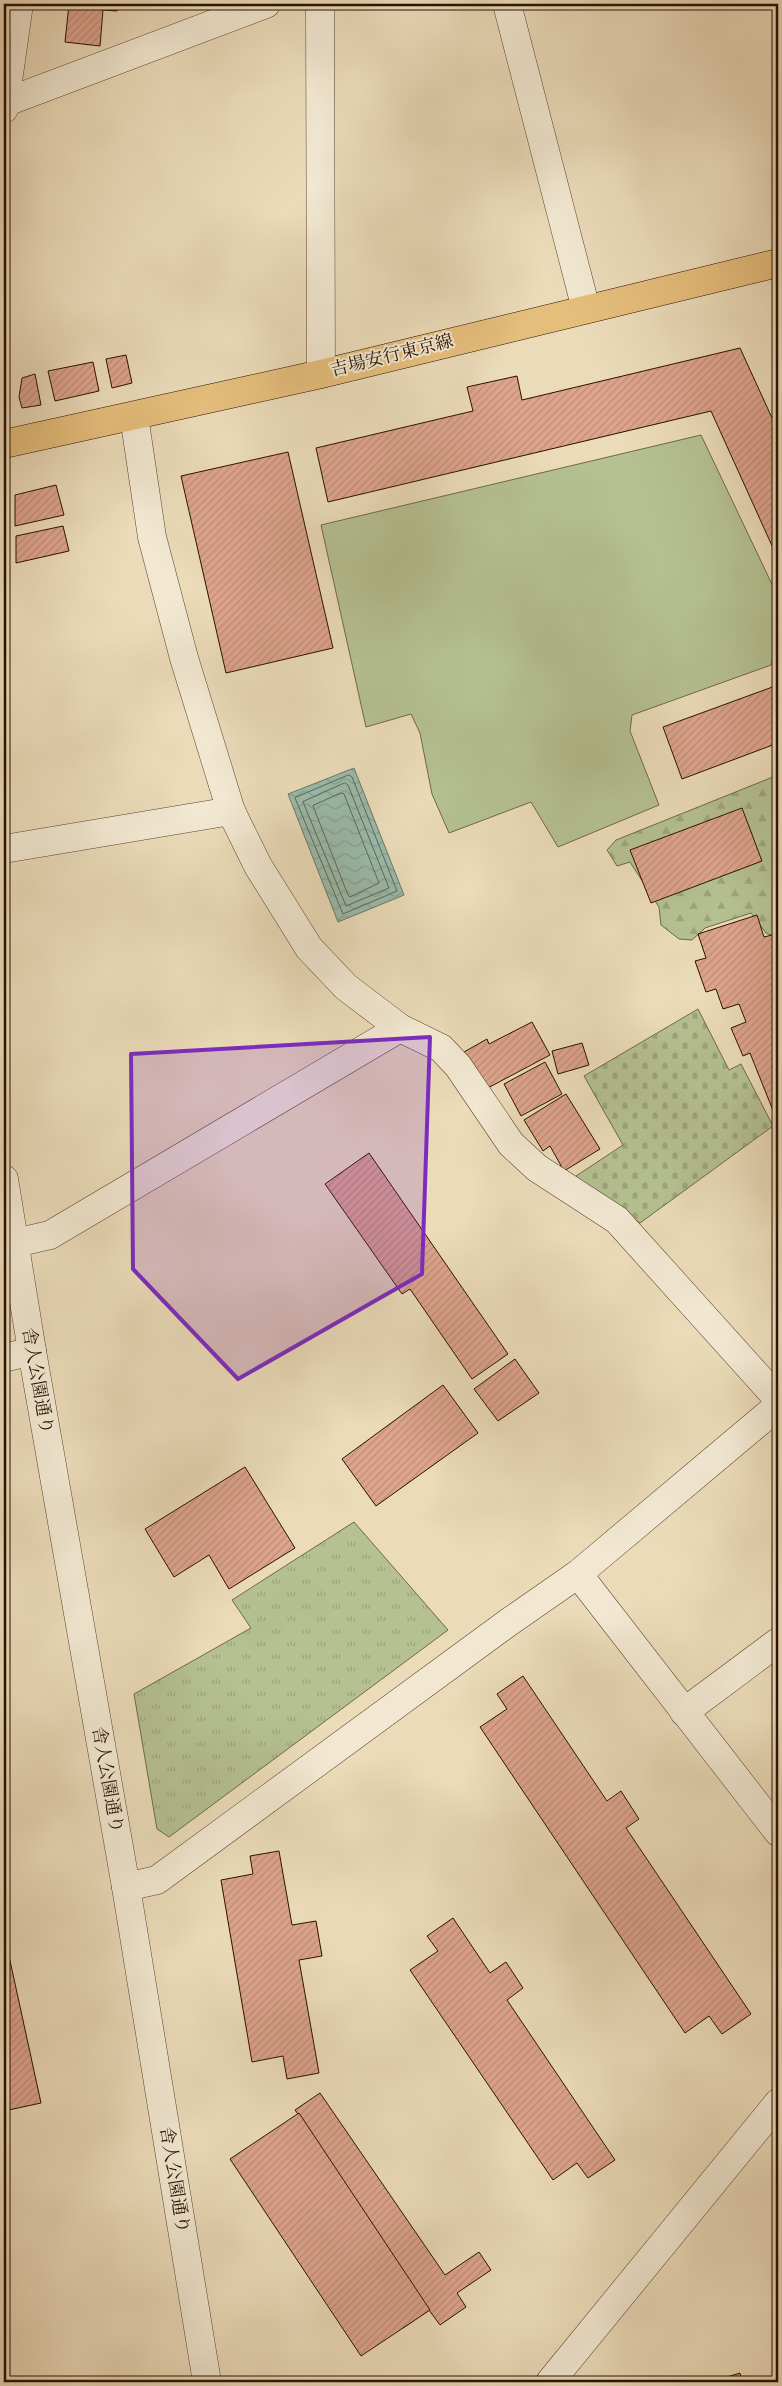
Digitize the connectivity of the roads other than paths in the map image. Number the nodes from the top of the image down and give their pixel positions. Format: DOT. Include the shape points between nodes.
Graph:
graph roads {
  1 [pos="19,4"];
  2 [pos="266,4"];
  3 [pos="320,4"];
  4 [pos="507,4"];
  5 [pos="4,105"];
  6 [pos="778,263"];
  7 [pos="586,308"];
  8 [pos="321,374"];
  9 [pos="134,416"];
  10 [pos="4,444"];
  11 [pos="231,811"];
  12 [pos="4,849"];
  13 [pos="400,1028"];
  14 [pos="4,1178"];
  15 [pos="15,1243"];
  16 [pos="32,1351"];
  17 [pos="4,1358"];
  18 [pos="778,1398"];
  19 [pos="778,1406"];
  20 [pos="578,1574"];
  21 [pos="778,1642"];
  22 [pos="684,1712"];
  23 [pos="778,1832"];
  24 [pos="126,1887"];
  25 [pos="778,2103"];
  26 [pos="207,2382"];
  27 [pos="550,2382"];
  1 -- 5 [label="street"];
  2 -- 5 [label="street"];
  3 -- 8 [label="street"];
  4 -- 7 [label="street"];
  6 -- 7 [label="main road, 吉場安行東京線"];
  7 -- 8 [label="main road, 吉場安行東京線"];
  8 -- 9 [label="main road, 吉場安行東京線"];
  9 -- 10 [label="main road, 吉場安行東京線"];
  9 -- 11 [label="street" via="152,537 184,658"];
  11 -- 12 [label="street"];
  11 -- 13 [label="street" via="258,866 309,948 346,987"];
  13 -- 15 [label="street" via="50,1235"];
  13 -- 18 [label="street" via="447,1054 511,1144 537,1168 617,1220"];
  14 -- 15 [label="street, 舎人公園通り"];
  15 -- 16 [label="street, 舎人公園通り"];
  16 -- 17 [label="street"];
  16 -- 24 [label="street, 舎人公園通り"];
  19 -- 20 [label="street"];
  20 -- 22 [label="street"];
  20 -- 24 [label="street" via="157,1880"];
  21 -- 22 [label="street"];
  22 -- 23 [label="street"];
  24 -- 26 [label="street, 舎人公園通り"];
  25 -- 27 [label="street"];
}
